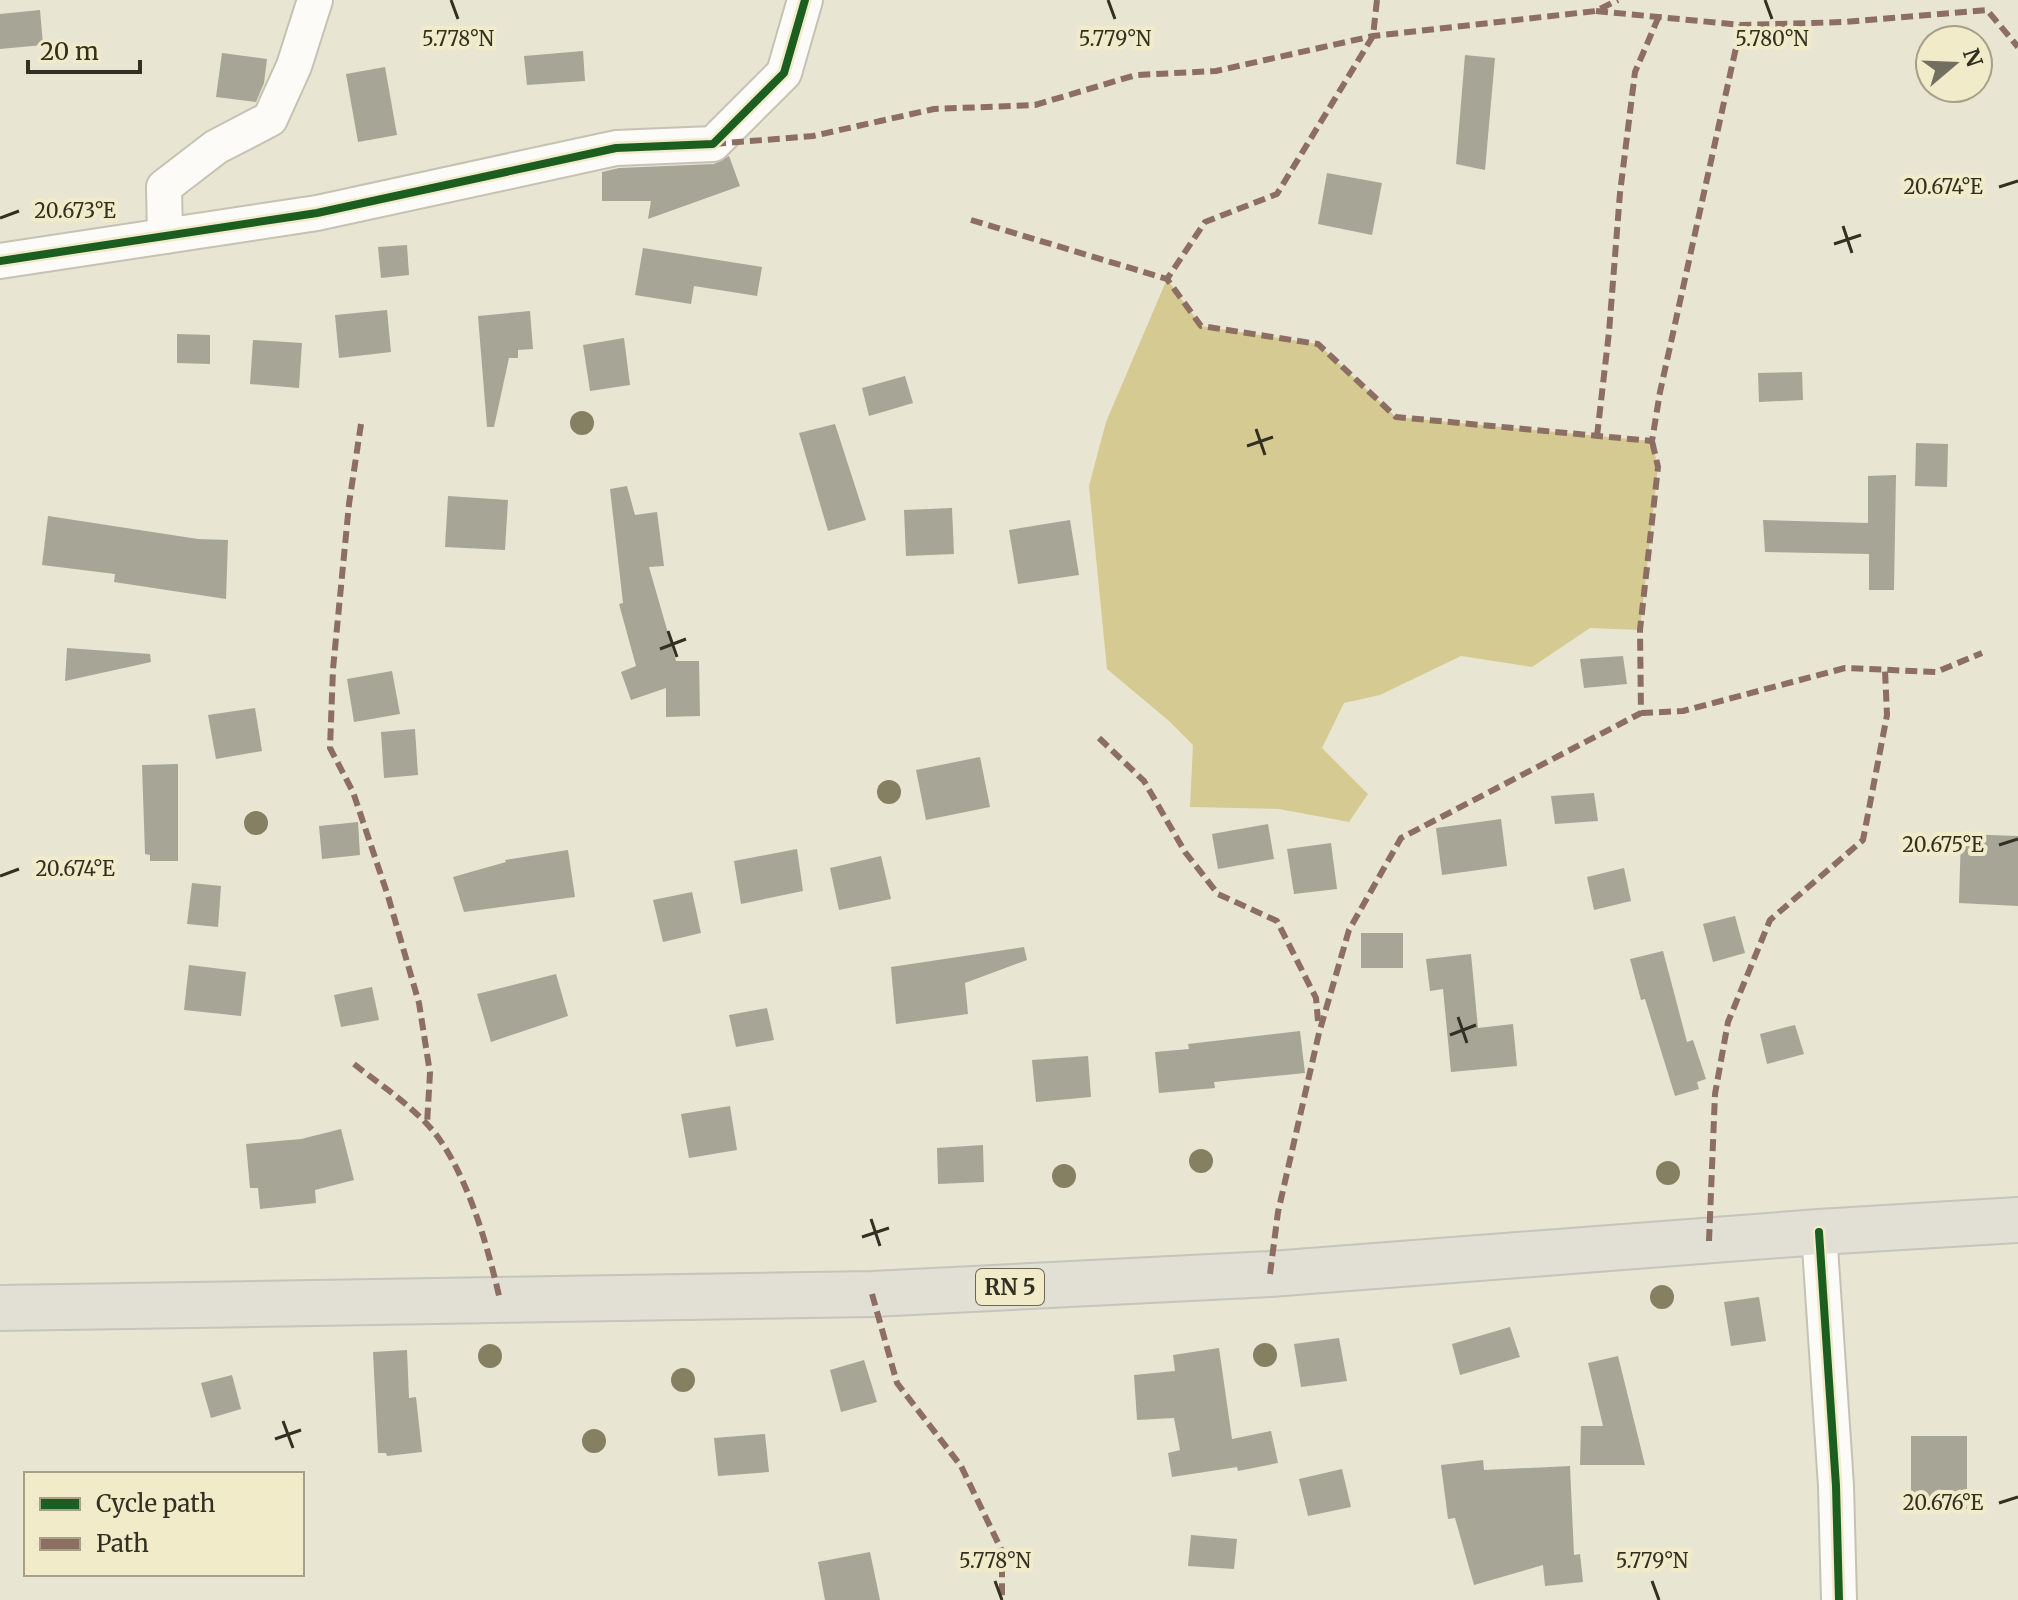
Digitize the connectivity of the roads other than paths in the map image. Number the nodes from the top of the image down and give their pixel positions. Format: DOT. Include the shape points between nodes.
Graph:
graph roads {
  1 [pos="315,0"];
  2 [pos="805,0"];
  3 [pos="165,236"];
  4 [pos="0,261"];
  5 [pos="2018,1220"];
  6 [pos="1819,1232"];
  7 [pos="0,1308"];
  8 [pos="1839,1600"];
  1 -- 3 [label="street" via="270,119 216,147 164,187"];
  2 -- 3 [label="street" via="784,73 713,144 616,148 317,213"];
  3 -- 4 [label="street"];
  5 -- 6 [label="main road, RN 5"];
  6 -- 7 [label="main road, RN 5" via="1270,1274 872,1294"];
  6 -- 8 [label="street"];
}
